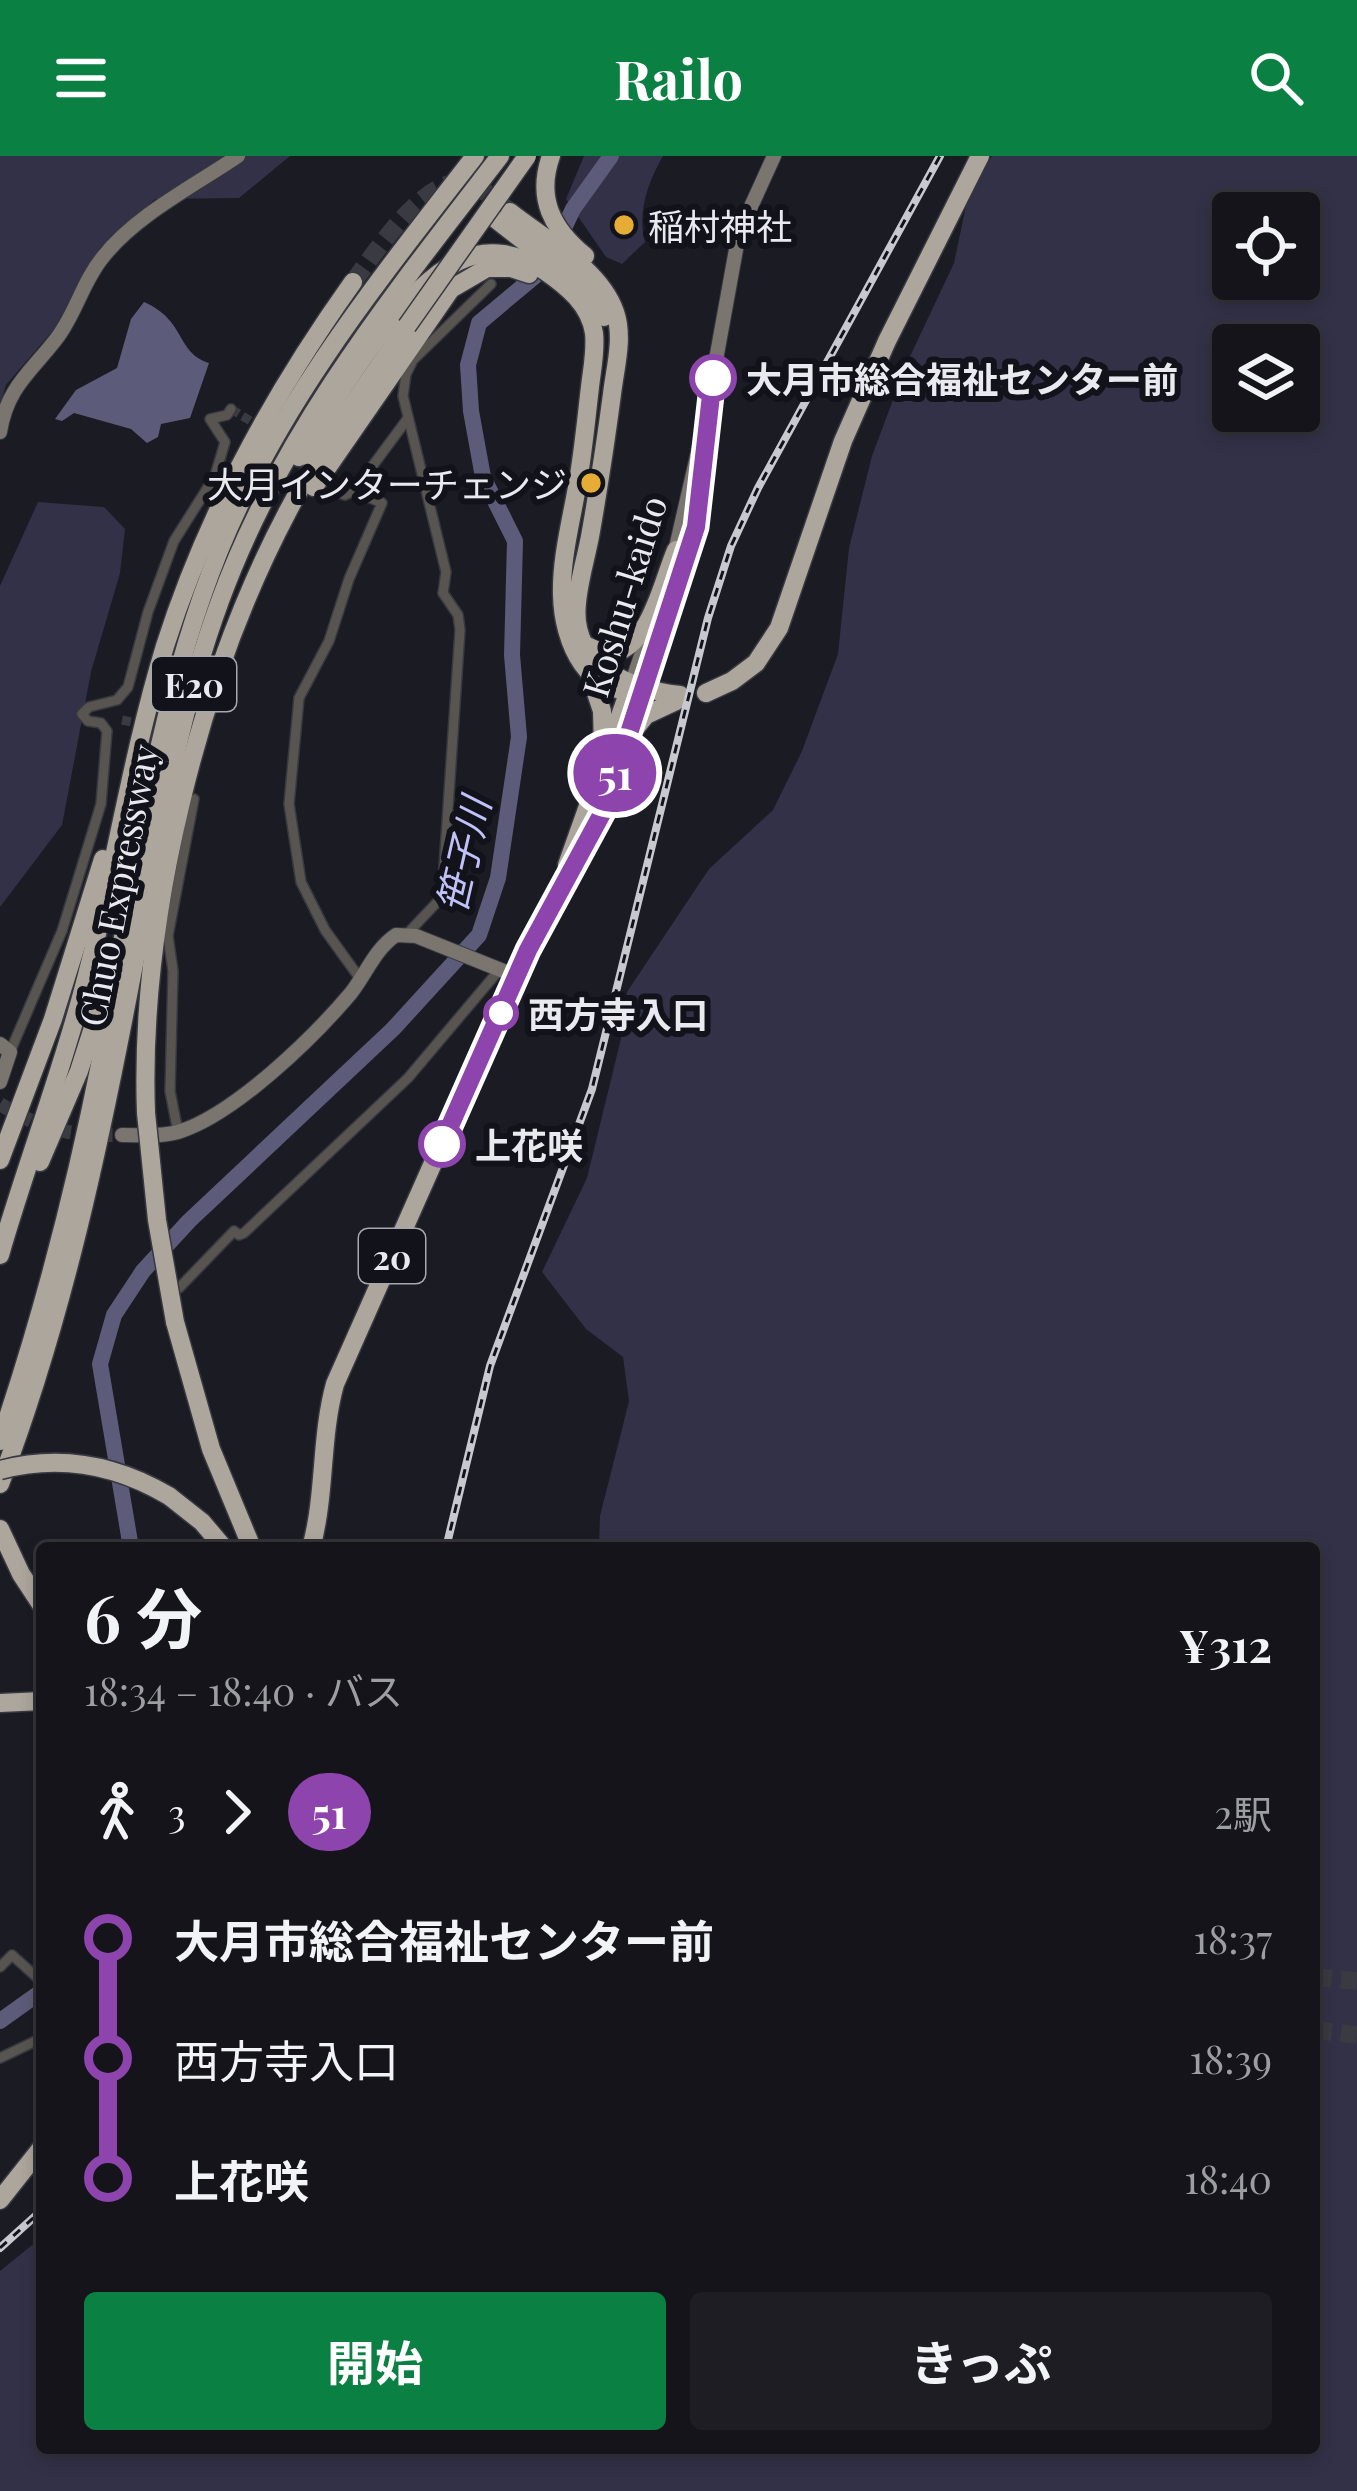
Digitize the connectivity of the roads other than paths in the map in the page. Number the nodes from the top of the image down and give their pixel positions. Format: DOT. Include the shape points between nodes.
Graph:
graph roads {
  1 [pos="238,156"];
  2 [pos="475,156"];
  3 [pos="500,156"];
  4 [pos="527,156"];
  5 [pos="551,156"];
  6 [pos="775,156"];
  7 [pos="980,156"];
  8 [pos="506,218"];
  9 [pos="496,268"];
  10 [pos="353,281"];
  11 [pos="579,281"];
  12 [pos="230,409"];
  13 [pos="408,418"];
  14 [pos="704,426"];
  15 [pos="0,432"];
  16 [pos="354,491"];
  17 [pos="339,493"];
  18 [pos="676,550"];
  19 [pos="182,598"];
  20 [pos="584,643"];
  21 [pos="201,660"];
  22 [pos="590,675"];
  23 [pos="216,680"];
  24 [pos="634,689"];
  25 [pos="706,693"];
  26 [pos="624,745"];
  27 [pos="194,800"];
  28 [pos="146,806"];
  29 [pos="587,810"];
  30 [pos="544,919"];
  31 [pos="412,935"];
  32 [pos="508,973"];
  33 [pos="362,980"];
  34 [pos="5,1048"];
  35 [pos="0,1082"];
  36 [pos="178,1132"];
  37 [pos="122,1135"];
  38 [pos="0,1160"];
  39 [pos="0,1255"];
  40 [pos="0,1267"];
  41 [pos="57,1283"];
  42 [pos="179,1288"];
  43 [pos="0,1441"];
  44 [pos="0,1470"];
  45 [pos="0,1484"];
  46 [pos="0,1529"];
  47 [pos="218,1542"];
  48 [pos="250,1542"];
  49 [pos="312,1542"];
  50 [pos="36,1597"];
  51 [pos="36,1701"];
  52 [pos="0,1703"];
  53 [pos="0,1967"];
  54 [pos="36,1977"];
  55 [pos="36,2041"];
  56 [pos="0,2058"];
  57 [pos="36,2155"];
  58 [pos="0,2200"];
  1 -- 15 [label="street" via="100,260 74,315 19,380"];
  2 -- 28 [label="highway, Chuo Expressway / E20" via="347,322 254,474 203,593"];
  3 -- 21 [label="highway, Chuo Expressway / E20" via="308,418 239,554"];
  4 -- 23 [label="highway, bridge" via="335,429 287,512"];
  5 -- 11 [label="highway" via="548,210"];
  6 -- 14 [label="street, Koshu-kaido" via="739,233"];
  7 -- 25 [label="highway" via="843,441 779,628 756,663"];
  8 -- 11 [label="highway"];
  9 -- 11 [label="highway" via="535,265"];
  9 -- 13 [label="street" via="413,360 403,396"];
  9 -- 21 [label="highway" via="472,256 439,272 363,361 262,520"];
  9 -- 23 [label="highway" via="451,290 324,471"];
  10 -- 19 [label="highway" via="248,448"];
  11 -- 20 [label="highway" via="620,292 630,334 577,602"];
  11 -- 22 [label="highway" via="607,330 562,592 566,630"];
  12 -- 34 [label="street" via="210,418 225,442 219,466 175,541 128,687 82,714 107,731 101,804 62,932"];
  13 -- 16 [label="street"];
  13 -- 31 [label="street" via="446,572 442,592 460,630 442,897"];
  14 -- 18 [label="street, Koshu-kaido"];
  14 -- 24 [label="street, Koshu-kaido" via="696,527"];
  16 -- 17 [label="street"];
  16 -- 33 [label="street" via="382,503 299,698 289,804 301,882"];
  18 -- 20 [label="highway" via="633,644 608,655"];
  18 -- 24 [label="street, Koshu-kaido"];
  19 -- 38 [label="highway" via="70,965"];
  19 -- 39 [label="highway" via="138,747 84,986"];
  20 -- 24 [label="highway"];
  21 -- 41 [label="highway, Chuo Expressway / E20" via="91,1176"];
  22 -- 24 [label="highway" via="613,691"];
  22 -- 29 [label="highway" via="604,728"];
  23 -- 48 [label="highway, bridge" via="181,811 151,976 146,1113 175,1322"];
  24 -- 26 [label="highway, Koshu-kaido / 20"];
  24 -- 26 [label="highway" via="678,698 646,715"];
  24 -- 29 [label="highway, Koshu-kaido / 20"];
  26 -- 30 [label="highway, Koshu-kaido / 20" via="593,833"];
  27 -- 36 [label="street" via="168,936"];
  28 -- 40 [label="highway" via="88,1046"];
  28 -- 41 [label="highway, Chuo Expressway / E20"];
  29 -- 30 [label="highway, Koshu-kaido / 20"];
  30 -- 32 [label="highway, Koshu-kaido / 20"];
  31 -- 32 [label="street"];
  31 -- 33 [label="street" via="389,939"];
  32 -- 42 [label="street" via="298,1186 244,1233 234,1231"];
  32 -- 49 [label="highway, Koshu-kaido / 20" via="335,1384"];
  33 -- 36 [label="street" via="298,1050"];
  34 -- 35 [label="street"];
  36 -- 37 [label="street"];
  41 -- 43 [label="highway, Chuo Expressway / E20"];
  41 -- 45 [label="highway, Chuo Expressway / E20"];
  44 -- 47 [label="highway, bridge" via="84,1463 128,1474 169,1496"];
  46 -- 50 [label="highway"];
  51 -- 52 [label="highway"];
  53 -- 54 [label="street" via="12,1955"];
  55 -- 56 [label="street"];
  57 -- 58 [label="highway"];
}
